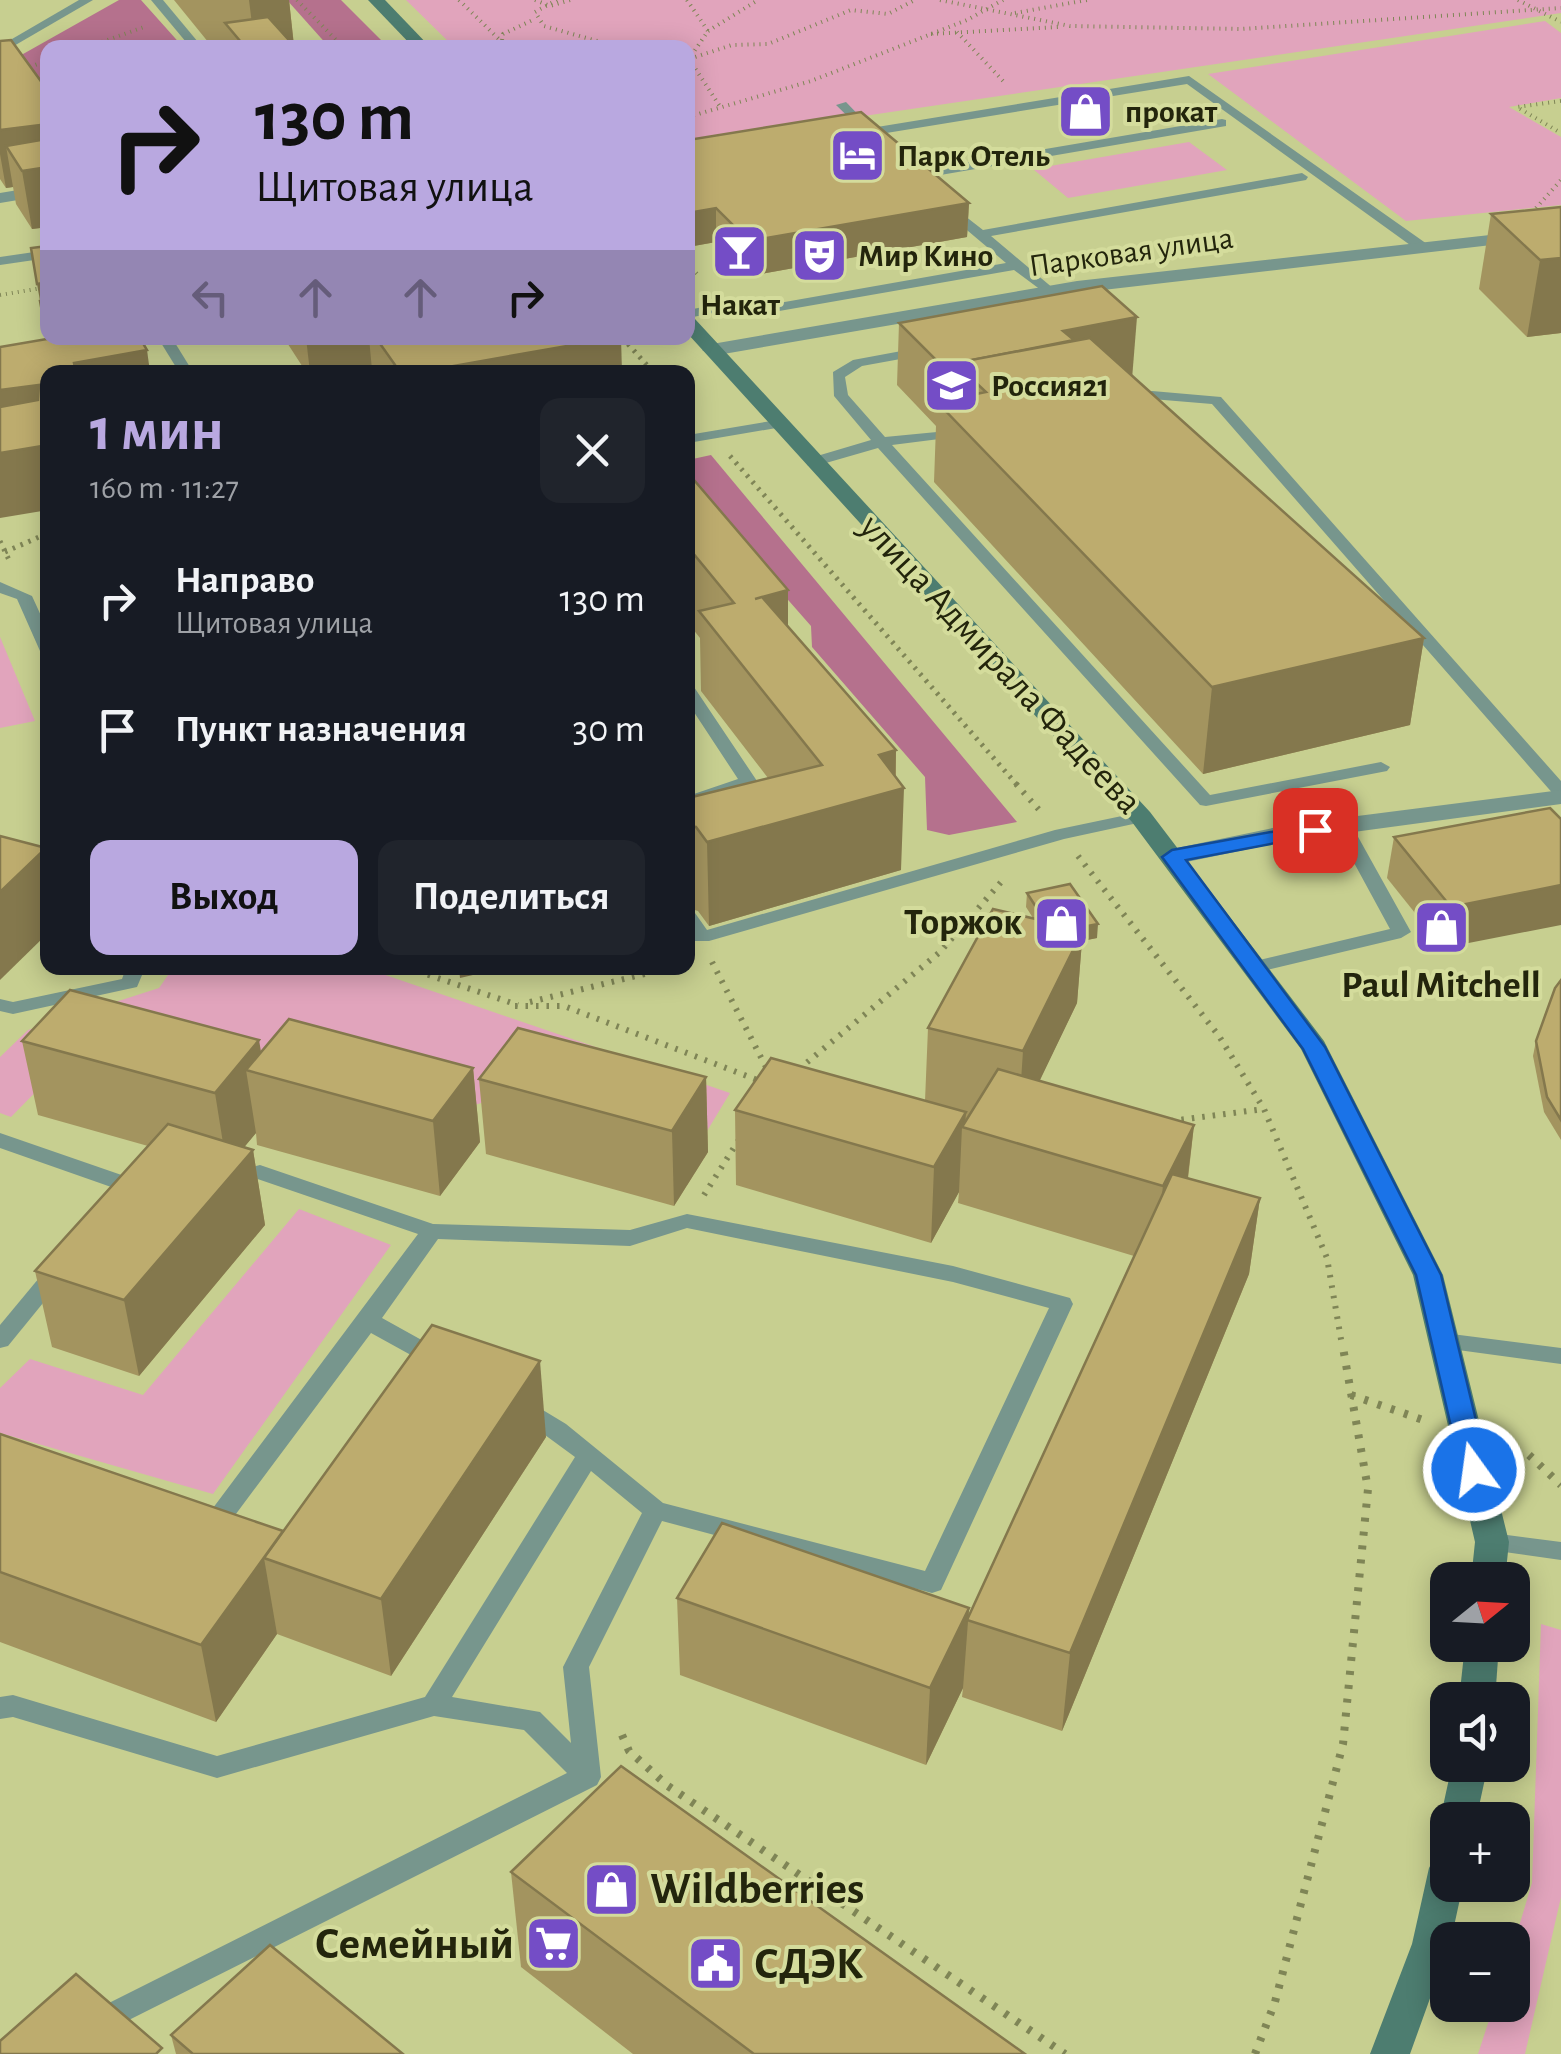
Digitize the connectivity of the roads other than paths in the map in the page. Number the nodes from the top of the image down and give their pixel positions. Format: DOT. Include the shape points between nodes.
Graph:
graph roads {
  1 [pos="86,0"];
  2 [pos="157,0"];
  3 [pos="376,0"];
  4 [pos="191,40"];
  5 [pos="415,40"];
  6 [pos="0,51"];
  7 [pos="842,104"];
  8 [pos="1222,123"];
  9 [pos="868,132"];
  10 [pos="879,143"];
  11 [pos="900,165"];
  12 [pos="911,176"];
  13 [pos="1302,177"];
  14 [pos="925,188"];
  15 [pos="40,191"];
  16 [pos="0,198"];
  17 [pos="939,200"];
  18 [pos="1561,232"];
  19 [pos="980,234"];
  20 [pos="1422,248"];
  21 [pos="40,255"];
  22 [pos="0,261"];
  23 [pos="1017,265"];
  24 [pos="1076,287"];
  25 [pos="1049,292"];
  26 [pos="1096,306"];
  27 [pos="695,313"];
  28 [pos="695,331"];
  29 [pos="712,350"];
  30 [pos="932,350"];
  31 [pos="1114,403"];
  32 [pos="777,424"];
  33 [pos="980,429"];
  34 [pos="695,438"];
  35 [pos="881,442"];
  36 [pos="812,462"];
  37 [pos="0,587"];
  38 [pos="40,633"];
  39 [pos="695,702"];
  40 [pos="1381,767"];
  41 [pos="1561,795"];
  42 [pos="695,800"];
  43 [pos="1141,817"];
  44 [pos="1343,826"];
  45 [pos="1172,857"];
  46 [pos="695,928"];
  47 [pos="1254,967"];
  48 [pos="133,975"];
  49 [pos="4,1012"];
  50 [pos="0,1140"];
  51 [pos="260,1172"];
  52 [pos="105,1213"];
  53 [pos="432,1231"];
  54 [pos="70,1255"];
  55 [pos="368,1321"];
  56 [pos="0,1340"];
  57 [pos="1444,1341"];
  58 [pos="1561,1356"];
  59 [pos="451,1367"];
  60 [pos="501,1395"];
  61 [pos="587,1458"];
  62 [pos="655,1510"];
  63 [pos="179,1511"];
  64 [pos="1492,1542"];
  65 [pos="1561,1552"];
  66 [pos="1490,1562"];
  67 [pos="434,1705"];
  68 [pos="0,1708"];
  69 [pos="587,1776"];
  70 [pos="620,1797"];
  71 [pos="1440,1902"];
  72 [pos="72,2036"];
  73 [pos="1390,2054"];
  1 -- 6 [label="lane"];
  2 -- 4 [label="lane"];
  3 -- 5 [label="main road"];
  7 -- 9 [label="lane"];
  8 -- 12 [label="lane"];
  9 -- 10 [label="lane"];
  9 -- 20 [label="lane" via="1189,80"];
  11 -- 12 [label="lane"];
  12 -- 14 [label="lane"];
  13 -- 19 [label="lane"];
  15 -- 16 [label="street"];
  17 -- 19 [label="lane"];
  18 -- 20 [label="street, Парковая улица"];
  19 -- 23 [label="lane"];
  20 -- 24 [label="street, Парковая улица"];
  21 -- 22 [label="lane"];
  23 -- 25 [label="lane"];
  23 -- 27 [label="lane" via="756,312 728,306"];
  24 -- 25 [label="street, Парковая улица"];
  24 -- 26 [label="lane"];
  25 -- 29 [label="street, Парковая улица"];
  28 -- 29 [label="main road, улица Адмирала Фадеева"];
  29 -- 32 [label="main road, улица Адмирала Фадеева"];
  30 -- 35 [label="lane" via="858,363 838,375 841,396"];
  31 -- 41 [label="lane" via="1152,396 1216,400"];
  32 -- 34 [label="lane"];
  32 -- 36 [label="main road, улица Адмирала Фадеева"];
  33 -- 35 [label="lane"];
  35 -- 36 [label="lane"];
  35 -- 40 [label="lane" via="1206,801"];
  36 -- 43 [label="main road, улица Адмирала Фадеева"];
  37 -- 38 [label="lane" via="24,596"];
  39 -- 42 [label="lane" via="748,781"];
  41 -- 44 [label="street"];
  43 -- 45 [label="main road, улица Адмирала Фадеева"];
  43 -- 46 [label="lane" via="702,938"];
  44 -- 45 [label="street"];
  44 -- 47 [label="lane" via="1401,932"];
  45 -- 47 [label="main road, улица Адмирала Фадеева"];
  47 -- 57 [label="main road, улица Адмирала Фадеева" via="1314,1047 1428,1275"];
  48 -- 49 [label="lane" via="130,983"];
  50 -- 52 [label="lane" via="128,1184"];
  51 -- 53 [label="lane"];
  53 -- 55 [label="lane"];
  53 -- 62 [label="lane" via="630,1238 686,1221 953,1274 1062,1304 932,1583"];
  54 -- 56 [label="lane"];
  55 -- 59 [label="lane"];
  55 -- 63 [label="lane" via="215,1523"];
  57 -- 58 [label="lane"];
  57 -- 64 [label="main road, улица Адмирала Фадеева"];
  60 -- 61 [label="lane" via="551,1423"];
  61 -- 62 [label="lane"];
  61 -- 67 [label="lane"];
  62 -- 69 [label="lane" via="576,1666"];
  64 -- 65 [label="lane"];
  64 -- 66 [label="main road, улица Адмирала Фадеева"];
  67 -- 68 [label="lane" via="218,1767 13,1706"];
  67 -- 69 [label="lane" via="531,1720"];
  69 -- 70 [label="lane"];
  69 -- 72 [label="lane"];
  71 -- 73 [label="main road"];
}
